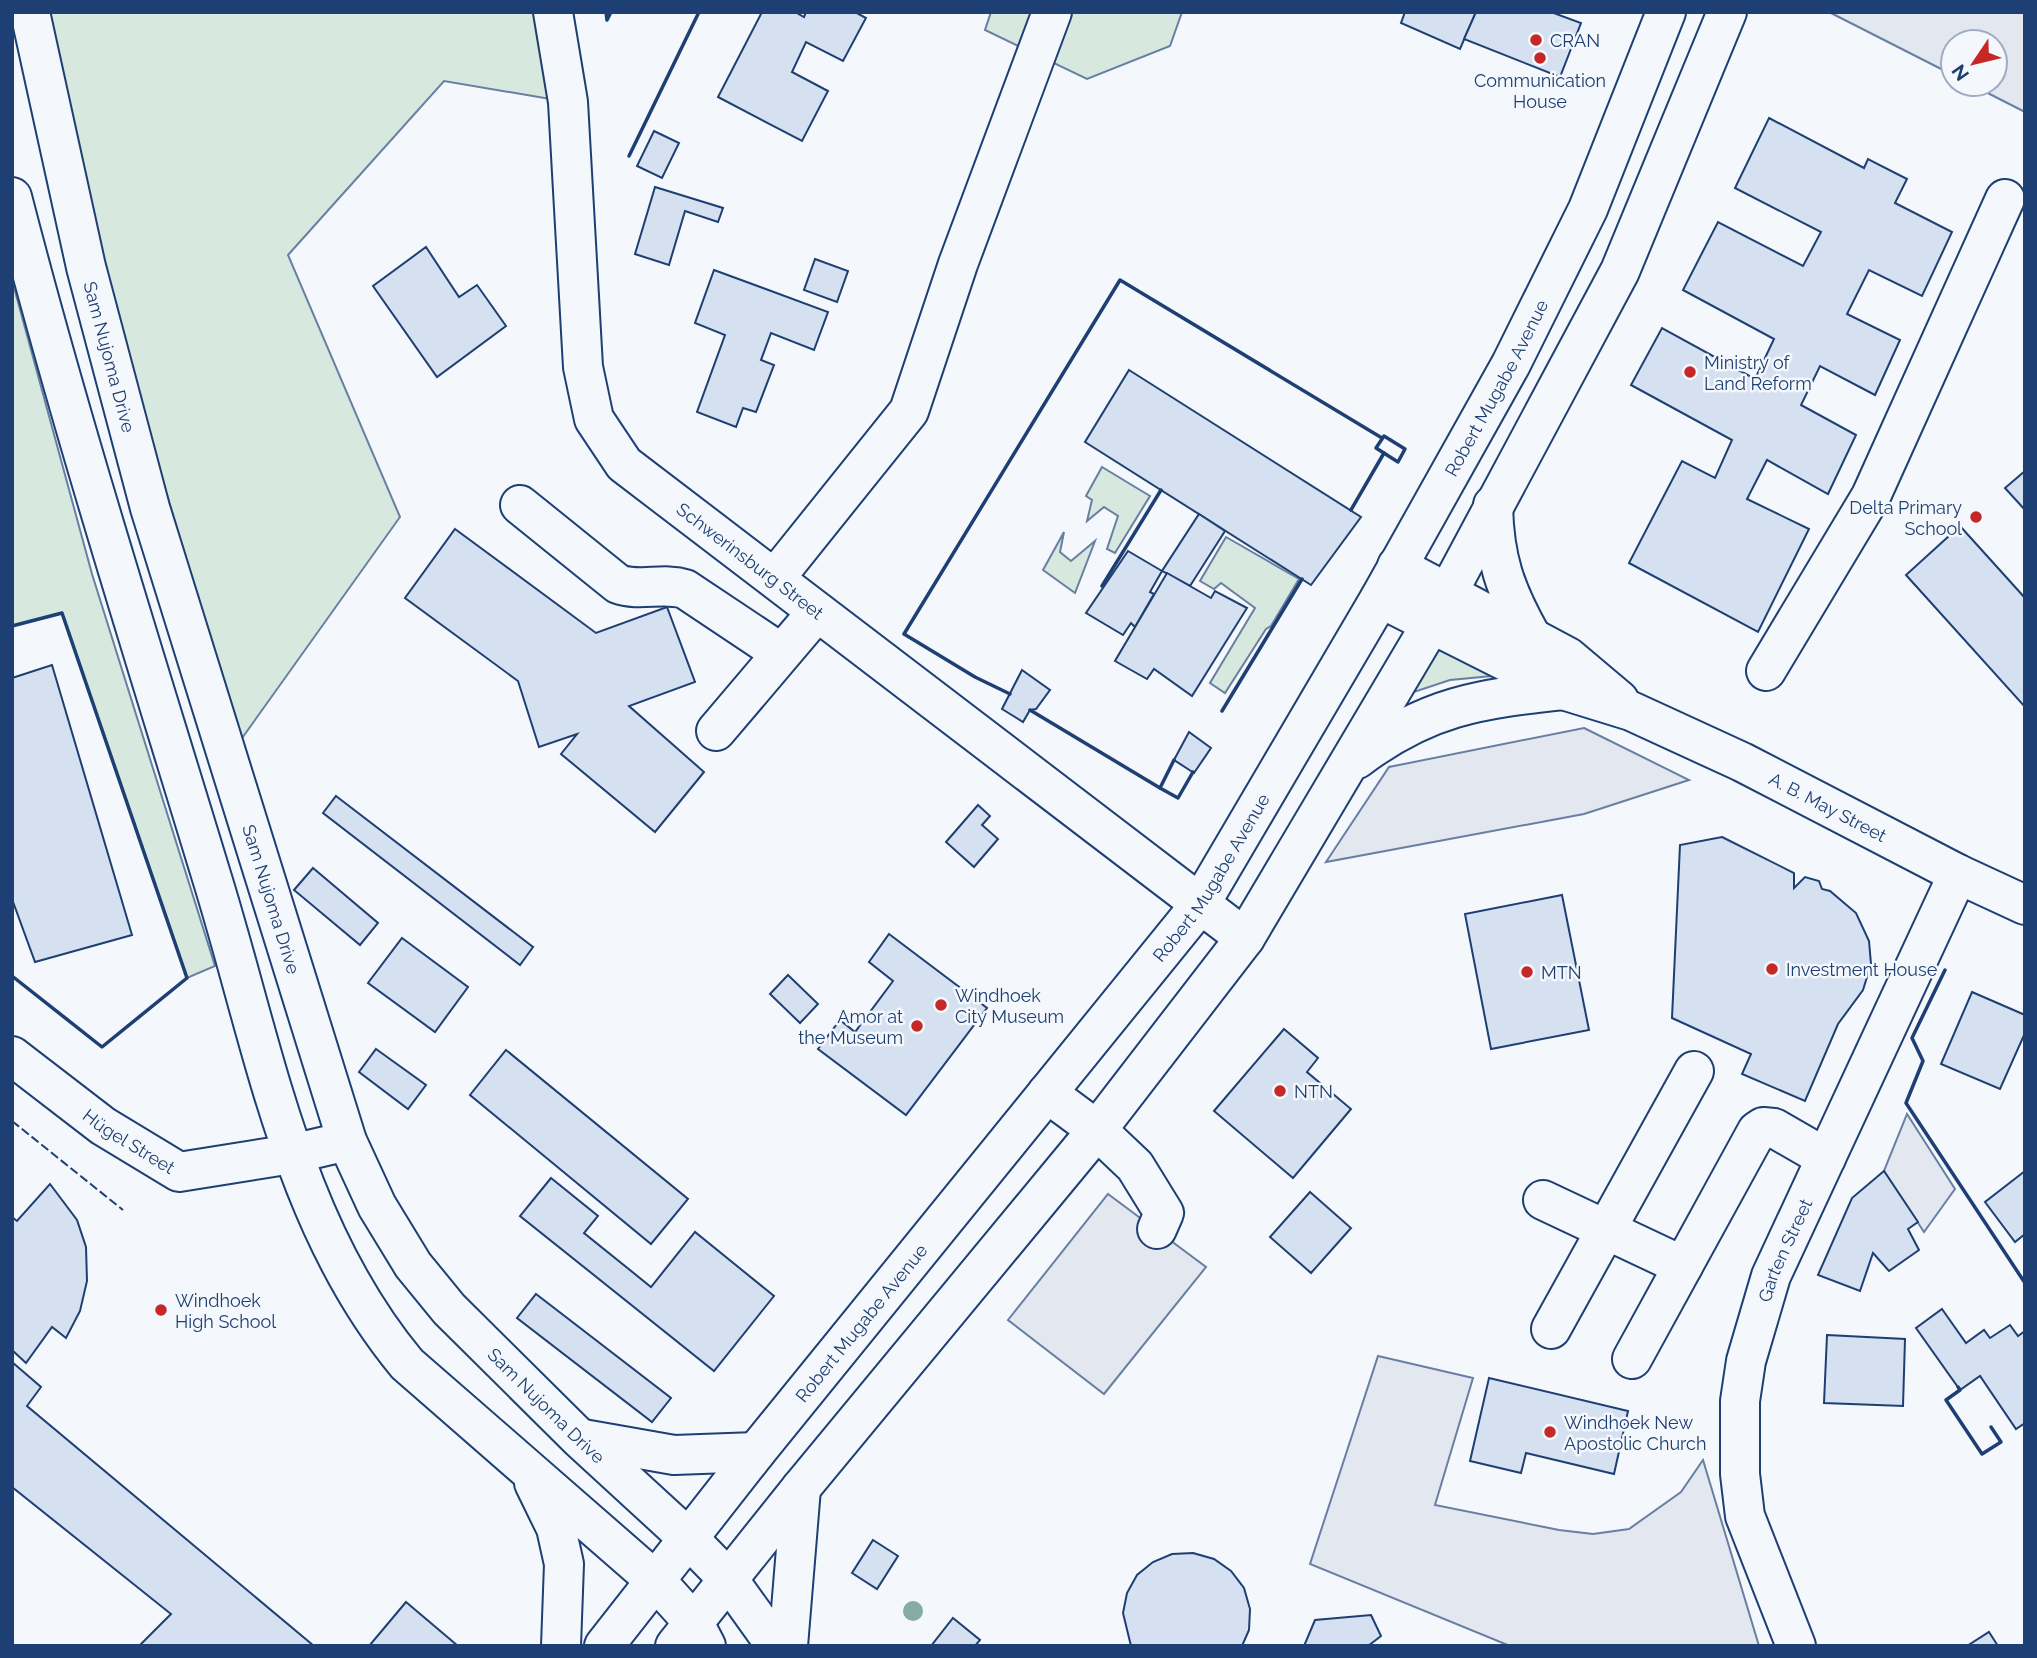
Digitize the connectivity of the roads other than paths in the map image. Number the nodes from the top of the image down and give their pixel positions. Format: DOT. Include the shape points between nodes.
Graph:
graph roads {
  1 [pos="30,12"];
  2 [pos="553,12"];
  3 [pos="1052,12"];
  4 [pos="1666,12"];
  5 [pos="1727,12"];
  6 [pos="12,197"];
  7 [pos="2005,199"];
  8 [pos="520,505"];
  9 [pos="1493,505"];
  10 [pos="775,578"];
  11 [pos="1388,582"];
  12 [pos="1448,592"];
  13 [pos="817,612"];
  14 [pos="1430,626"];
  15 [pos="1531,636"];
  16 [pos="781,653"];
  17 [pos="1766,671"];
  18 [pos="1563,690"];
  19 [pos="1631,711"];
  20 [pos="716,731"];
  21 [pos="1346,766"];
  22 [pos="1958,874"];
  23 [pos="2025,905"];
  24 [pos="1199,906"];
  25 [pos="1245,939"];
  26 [pos="12,1056"];
  27 [pos="1694,1071"];
  28 [pos="1047,1093"];
  29 [pos="1097,1130"];
  30 [pos="347,1141"];
  31 [pos="292,1154"];
  32 [pos="1826,1158"];
  33 [pos="1543,1200"];
  34 [pos="1157,1229"];
  35 [pos="1604,1229"];
  36 [pos="1683,1266"];
  37 [pos="1551,1329"];
  38 [pos="1632,1359"];
  39 [pos="580,1439"];
  40 [pos="756,1452"];
  41 [pos="530,1474"];
  42 [pos="801,1488"];
  43 [pos="690,1540"];
  44 [pos="728,1580"];
  45 [pos="657,1582"];
  46 [pos="692,1638"];
  47 [pos="561,1646"];
  48 [pos="604,1646"];
  49 [pos="776,1646"];
  50 [pos="788,1646"];
  51 [pos="1796,1646"];
  1 -- 30 [label="main road, Sam Nujoma Drive" via="86,267 150,508"];
  2 -- 10 [label="main road, Schwerinsburg Street" via="568,102 583,367 594,419 624,464"];
  3 -- 10 [label="main road" via="909,411"];
  4 -- 11 [label="main road, Robert Mugabe Avenue" via="1588,209 1511,364"];
  5 -- 9 [label="main road" via="1620,271"];
  6 -- 31 [label="main road" via="56,369 235,951"];
  7 -- 17 [label="main road" via="1871,496"];
  8 -- 16 [label="main road" via="618,584 685,589"];
  9 -- 12 [label="main road"];
  9 -- 15 [label="main road" via="1494,546 1503,578"];
  10 -- 13 [label="main road, Schwerinsburg Street"];
  11 -- 12 [label="main road, A. B. May Street"];
  11 -- 14 [label="main road, A. B. May Street"];
  11 -- 24 [label="main road, Robert Mugabe Avenue"];
  12 -- 14 [label="main road"];
  12 -- 15 [label="main road, A. B. May Street"];
  13 -- 16 [label="main road"];
  13 -- 24 [label="main road, Schwerinsburg Street"];
  14 -- 18 [label="main road, A. B. May Street"];
  14 -- 21 [label="main road"];
  15 -- 19 [label="main road, A. B. May Street" via="1568,657"];
  16 -- 20 [label="main road"];
  18 -- 19 [label="main road, A. B. May Street"];
  18 -- 21 [label="main road" via="1483,699 1433,715 1391,733"];
  19 -- 22 [label="main road, A. B. May Street" via="1742,762"];
  21 -- 25 [label="main road"];
  22 -- 23 [label="main road, A. B. May Street"];
  22 -- 32 [label="main road, Garten Street"];
  24 -- 25 [label="main road, Schwerinsburg Street"];
  24 -- 28 [label="main road, Robert Mugabe Avenue"];
  25 -- 29 [label="main road"];
  26 -- 31 [label="main road, Hügel Street" via="103,1126 178,1172"];
  27 -- 35 [label="main road"];
  28 -- 29 [label="main road"];
  28 -- 40 [label="main road, Robert Mugabe Avenue"];
  29 -- 34 [label="main road" via="1135,1166 1164,1213"];
  29 -- 42 [label="main road"];
  30 -- 31 [label="main road, Hügel Street"];
  30 -- 39 [label="main road, Sam Nujoma Drive" via="377,1206 414,1265 449,1309"];
  31 -- 41 [label="main road" via="337,1260 374,1324 407,1364"];
  32 -- 36 [label="main road" via="1774,1128 1757,1131"];
  32 -- 51 [label="main road, Garten Street" via="1771,1276 1755,1322 1740,1401 1745,1516"];
  33 -- 35 [label="main road"];
  35 -- 36 [label="main road"];
  35 -- 37 [label="main road"];
  36 -- 38 [label="main road"];
  39 -- 40 [label="main road" via="674,1455"];
  39 -- 43 [label="main road, Sam Nujoma Drive"];
  40 -- 43 [label="main road, Robert Mugabe Avenue"];
  41 -- 45 [label="main road"];
  41 -- 47 [label="main road" via="556,1528 564,1563"];
  42 -- 44 [label="main road"];
  42 -- 50 [label="main road"];
  43 -- 44 [label="main road, Sam Nujoma Drive"];
  43 -- 45 [label="main road, Robert Mugabe Avenue"];
  44 -- 46 [label="main road"];
  44 -- 49 [label="main road, Sam Nujoma Drive"];
  45 -- 46 [label="main road"];
  45 -- 48 [label="main road, Robert Mugabe Avenue"];
}
